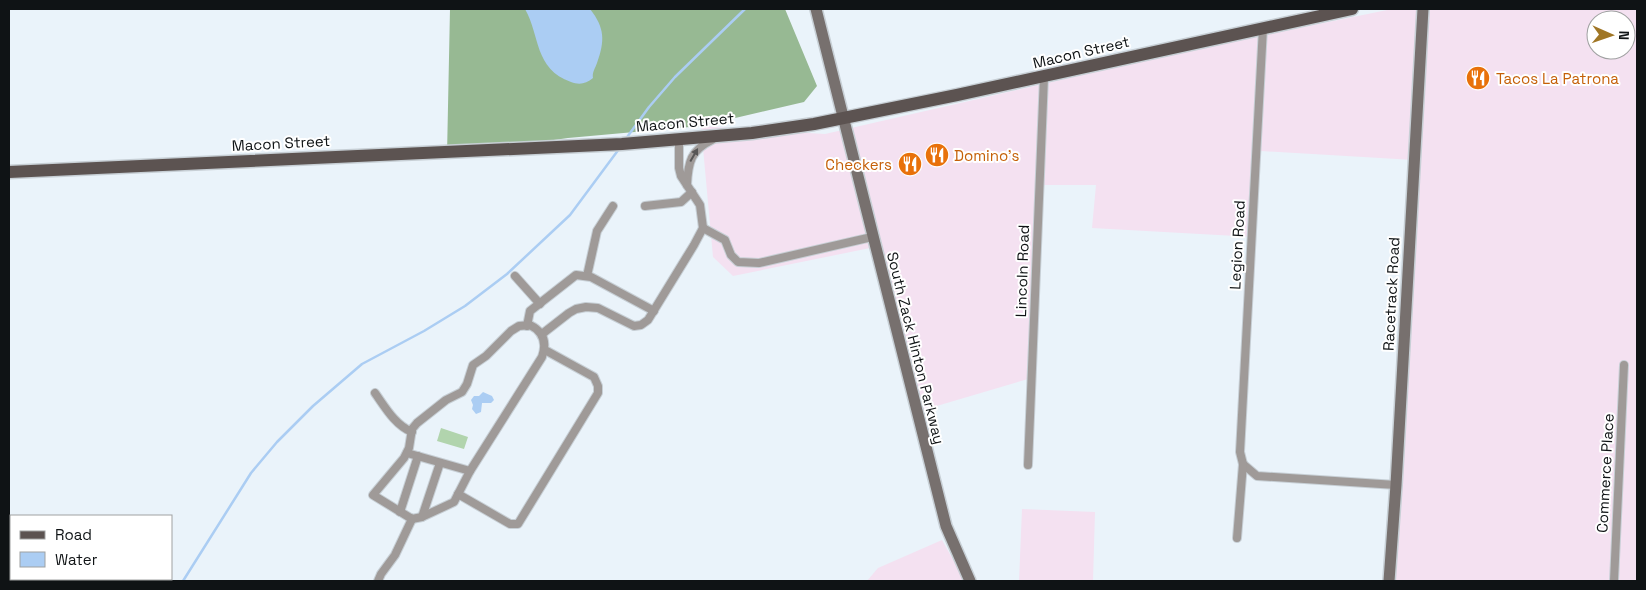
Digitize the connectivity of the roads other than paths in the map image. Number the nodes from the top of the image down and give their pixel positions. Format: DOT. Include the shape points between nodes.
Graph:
graph roads {
  1 [pos="816,9"];
  2 [pos="1352,9"];
  3 [pos="1423,9"];
  4 [pos="1263,28"];
  5 [pos="1044,77"];
  6 [pos="843,118"];
  7 [pos="718,136"];
  8 [pos="679,139"];
  9 [pos="9,172"];
  10 [pos="687,185"];
  11 [pos="692,192"];
  12 [pos="613,206"];
  13 [pos="645,206"];
  14 [pos="702,228"];
  15 [pos="872,237"];
  16 [pos="515,276"];
  17 [pos="587,276"];
  18 [pos="540,304"];
  19 [pos="654,312"];
  20 [pos="527,326"];
  21 [pos="542,334"];
  22 [pos="545,350"];
  23 [pos="1624,365"];
  24 [pos="375,393"];
  25 [pos="412,432"];
  26 [pos="407,453"];
  27 [pos="418,456"];
  28 [pos="440,463"];
  29 [pos="1243,464"];
  30 [pos="1028,465"];
  31 [pos="470,471"];
  32 [pos="1396,485"];
  33 [pos="458,494"];
  34 [pos="400,512"];
  35 [pos="422,517"];
  36 [pos="412,519"];
  37 [pos="1237,538"];
  38 [pos="378,581"];
  39 [pos="970,581"];
  40 [pos="1389,581"];
  41 [pos="1614,581"];
  1 -- 6 [label="main road, South Zack Hinton Parkway"];
  2 -- 4 [label="main road, Macon Street"];
  3 -- 32 [label="main road, Racetrack Road"];
  4 -- 5 [label="main road, Macon Street"];
  4 -- 29 [label="street, Legion Road" via="1240,452"];
  5 -- 6 [label="main road, Macon Street"];
  5 -- 30 [label="street, Lincoln Road"];
  6 -- 7 [label="main road, Macon Street"];
  6 -- 15 [label="main road, South Zack Hinton Parkway"];
  7 -- 8 [label="main road, Macon Street"];
  10 -- 7 [label="street, one-way" via="689,166 695,152"];
  8 -- 9 [label="main road, Macon Street"];
  8 -- 10 [label="street" via="679,168"];
  10 -- 11 [label="street"];
  11 -- 13 [label="street" via="681,202"];
  11 -- 14 [label="street" via="700,205"];
  12 -- 17 [label="street" via="597,232"];
  14 -- 15 [label="street" via="725,240 738,262 759,263"];
  14 -- 19 [label="street"];
  15 -- 39 [label="main road, South Zack Hinton Parkway" via="946,526"];
  16 -- 18 [label="street"];
  17 -- 18 [label="street" via="576,276"];
  17 -- 19 [label="street"];
  18 -- 20 [label="street" via="530,311"];
  19 -- 21 [label="street" via="641,325 634,326 598,308 586,307 569,313"];
  20 -- 21 [label="street"];
  20 -- 25 [label="street" via="518,326 511,331 473,365 462,392 417,423"];
  21 -- 22 [label="street"];
  22 -- 31 [label="street" via="530,379"];
  22 -- 33 [label="street" via="594,377 598,393 518,524 510,524"];
  23 -- 41 [label="street, Commerce Place"];
  24 -- 25 [label="street" via="396,421"];
  25 -- 26 [label="street"];
  26 -- 27 [label="street"];
  26 -- 34 [label="street" via="373,495"];
  27 -- 28 [label="street"];
  27 -- 34 [label="street"];
  28 -- 31 [label="street"];
  28 -- 35 [label="street"];
  29 -- 32 [label="street" via="1257,476"];
  29 -- 37 [label="street, Legion Road"];
  31 -- 33 [label="street"];
  32 -- 40 [label="main road, Racetrack Road"];
  33 -- 35 [label="street" via="454,502"];
  34 -- 36 [label="street"];
  35 -- 36 [label="street"];
  36 -- 38 [label="street"];
}
